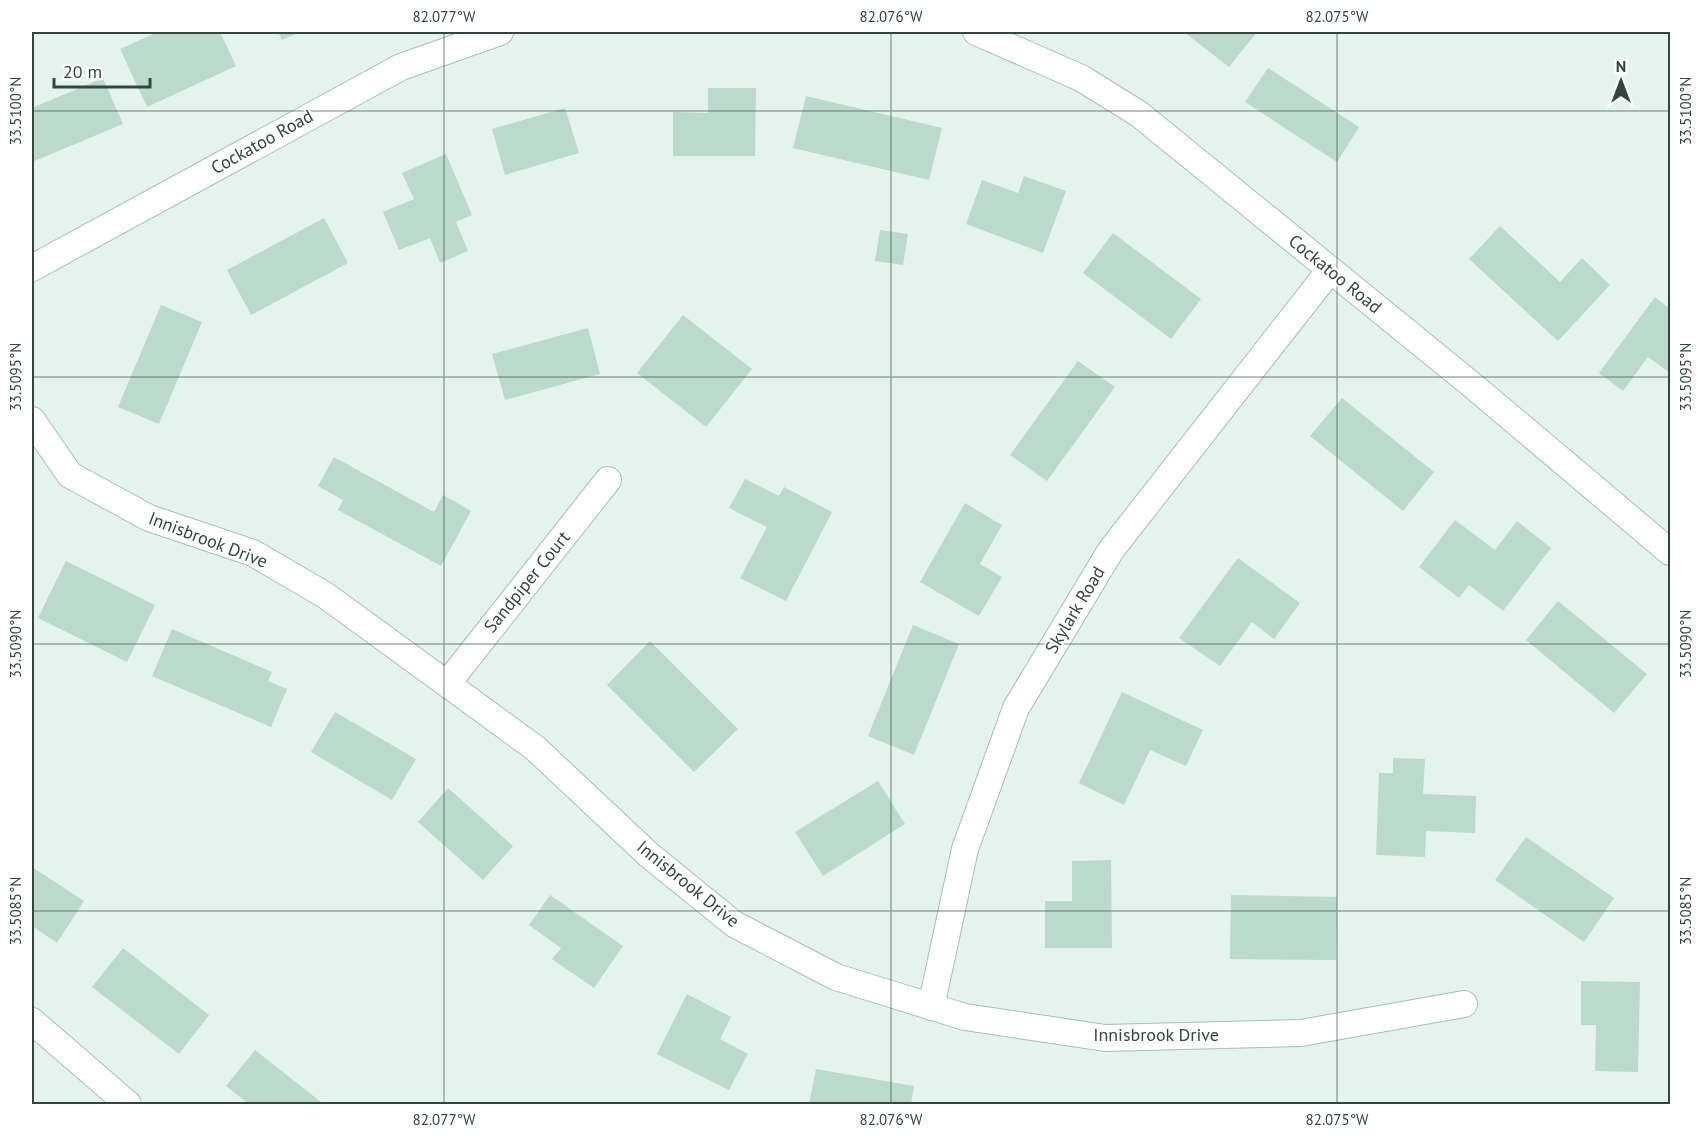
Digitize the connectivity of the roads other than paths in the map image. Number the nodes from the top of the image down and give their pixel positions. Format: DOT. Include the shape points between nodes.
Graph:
graph roads {
  1 [pos="500,32"];
  2 [pos="976,32"];
  3 [pos="32,268"];
  4 [pos="1330,270"];
  5 [pos="32,420"];
  6 [pos="608,480"];
  7 [pos="1671,552"];
  8 [pos="447,684"];
  9 [pos="1464,1004"];
  10 [pos="931,1007"];
  11 [pos="32,1021"];
  12 [pos="128,1104"];
  1 -- 3 [label="street, Cockatoo Road" via="401,67"];
  2 -- 4 [label="street, Cockatoo Road" via="1081,78 1139,114"];
  4 -- 7 [label="street, Cockatoo Road"];
  4 -- 10 [label="street, Skylark Road" via="1111,550 1016,708 965,849"];
  5 -- 8 [label="street, Innisbrook Drive" via="70,475 149,518 253,553 325,595"];
  6 -- 8 [label="street, Sandpiper Court"];
  8 -- 10 [label="street, Innisbrook Drive" via="535,748 649,855 734,924 836,977"];
  9 -- 10 [label="street, Innisbrook Drive" via="1301,1033 1105,1038 965,1017"];
  11 -- 12 [label="street"];
}
